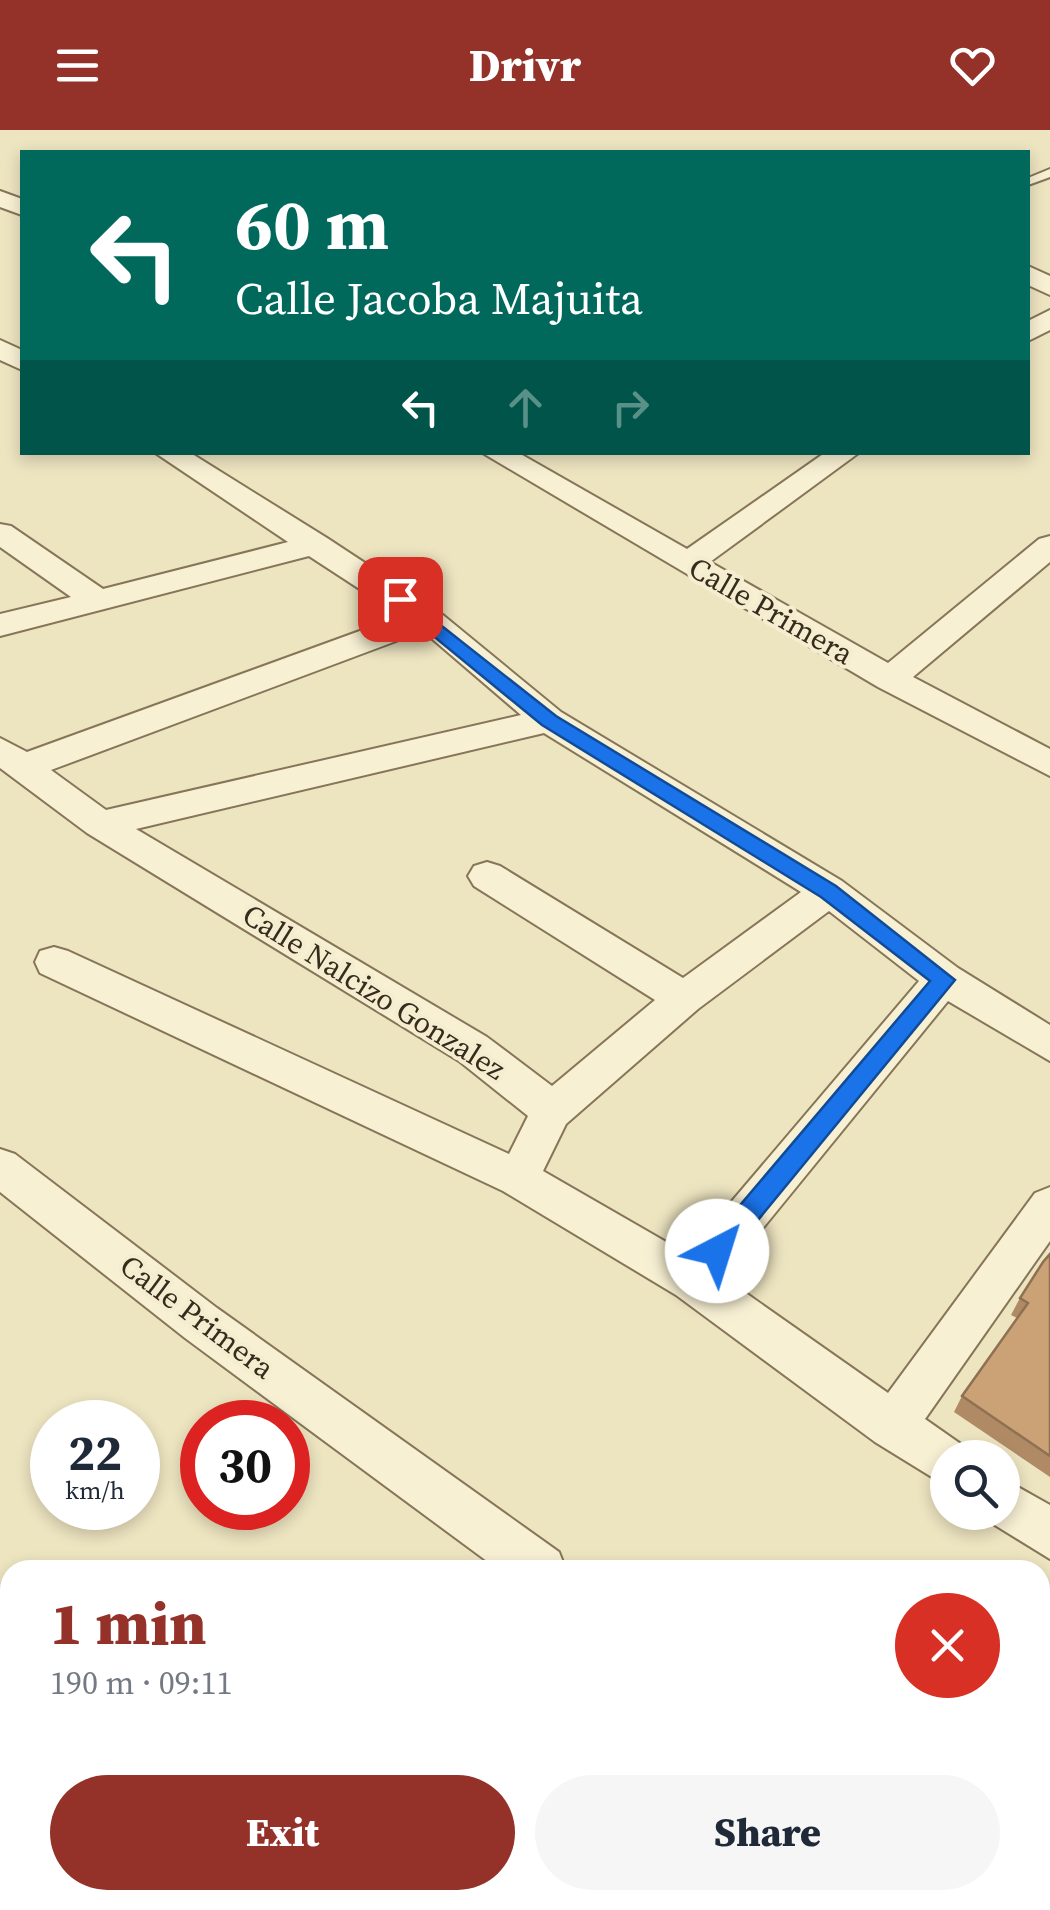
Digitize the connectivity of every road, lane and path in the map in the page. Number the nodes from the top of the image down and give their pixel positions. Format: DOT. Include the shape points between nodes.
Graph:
graph roads {
  1 [pos="173,455"];
  2 [pos="500,455"];
  3 [pos="833,455"];
  4 [pos="0,533"];
  5 [pos="316,544"];
  6 [pos="1050,546"];
  7 [pos="688,564"];
  8 [pos="97,600"];
  9 [pos="428,618"];
  10 [pos="0,625"];
  11 [pos="890,679"];
  12 [pos="549,720"];
  13 [pos="10,759"];
  14 [pos="1050,764"];
  15 [pos="100,824"];
  16 [pos="487,876"];
  17 [pos="828,891"];
  18 [pos="54,962"];
  19 [pos="944,980"];
  20 [pos="684,998"];
  21 [pos="1050,1045"];
  22 [pos="551,1112"];
  23 [pos="518,1178"];
  24 [pos="6,1180"];
  25 [pos="1050,1206"];
  26 [pos="692,1281"];
  27 [pos="892,1426"];
  28 [pos="930,1452"];
  29 [pos="1020,1514"];
  30 [pos="1050,1534"];
  31 [pos="516,1560"];
  1 -- 5 [label="street"];
  2 -- 7 [label="street, Calle Primera"];
  3 -- 7 [label="street"];
  4 -- 8 [label="street"];
  5 -- 8 [label="street"];
  5 -- 9 [label="street"];
  6 -- 11 [label="street"];
  7 -- 11 [label="street, Calle Primera"];
  8 -- 10 [label="street"];
  9 -- 12 [label="street"];
  9 -- 13 [label="street"];
  11 -- 14 [label="street, Calle Primera"];
  12 -- 15 [label="street"];
  12 -- 17 [label="street"];
  13 -- 15 [label="street, Calle Nalcizo Gonzalez"];
  15 -- 22 [label="street, Calle Nalcizo Gonzalez" via="473,1049"];
  16 -- 20 [label="street"];
  17 -- 19 [label="street"];
  17 -- 20 [label="street"];
  18 -- 23 [label="street"];
  19 -- 21 [label="street"];
  19 -- 26 [label="street"];
  20 -- 22 [label="street"];
  22 -- 23 [label="street"];
  23 -- 26 [label="street"];
  24 -- 31 [label="street, Calle Primera"];
  25 -- 27 [label="street"];
  26 -- 27 [label="street"];
  27 -- 28 [label="street"];
  29 -- 30 [label="street"];
}
